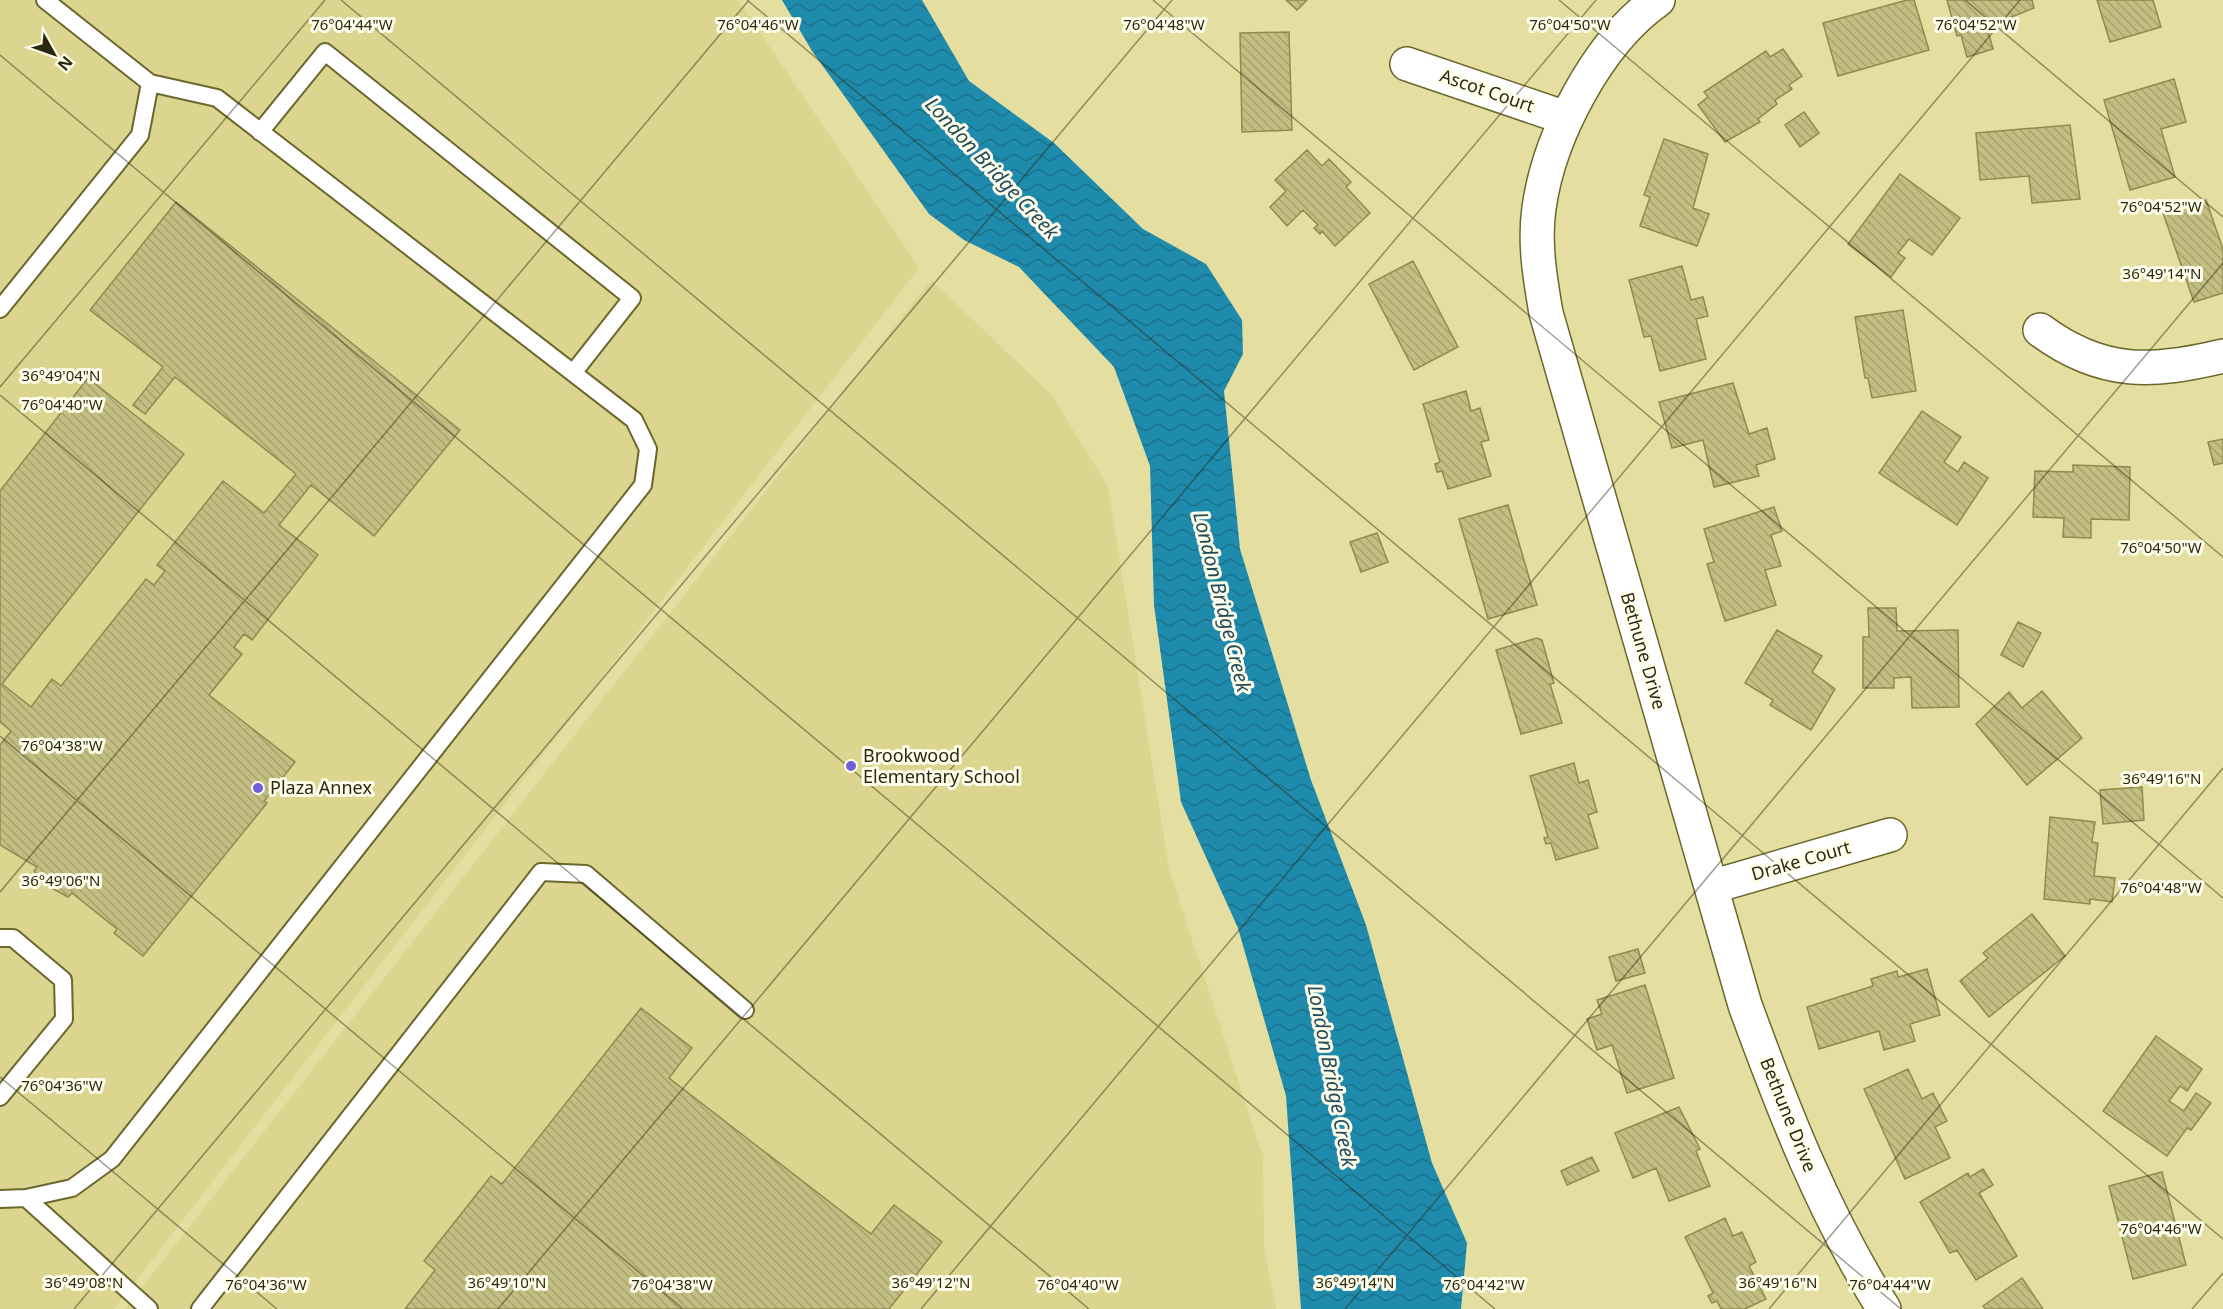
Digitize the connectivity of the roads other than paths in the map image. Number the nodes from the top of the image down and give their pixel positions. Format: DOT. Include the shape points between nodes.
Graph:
graph roads {
  1 [pos="45,0"];
  2 [pos="1658,0"];
  3 [pos="1407,64"];
  4 [pos="150,83"];
  5 [pos="1566,118"];
  6 [pos="260,132"];
  7 [pos="0,309"];
  8 [pos="2040,330"];
  9 [pos="2223,356"];
  10 [pos="573,373"];
  11 [pos="1890,836"];
  12 [pos="1711,887"];
  13 [pos="0,938"];
  14 [pos="746,1010"];
  15 [pos="0,1097"];
  16 [pos="26,1198"];
  17 [pos="0,1199"];
  18 [pos="149,1309"];
  19 [pos="200,1309"];
  20 [pos="1884,1309"];
  1 -- 4 [label="lane"];
  2 -- 5 [label="street, Bethune Drive" via="1616,41"];
  3 -- 5 [label="street, Ascot Court"];
  4 -- 6 [label="lane" via="217,98"];
  4 -- 7 [label="lane" via="140,135"];
  5 -- 12 [label="street, Bethune Drive" via="1549,161 1539,208 1537,256 1546,313"];
  6 -- 10 [label="lane"];
  6 -- 10 [label="lane" via="325,52 632,298"];
  8 -- 9 [label="street" via="2096,360 2134,369 2175,368"];
  10 -- 16 [label="lane" via="634,420 648,449 644,485 112,1159 72,1188"];
  11 -- 12 [label="street, Drake Court"];
  12 -- 20 [label="street, Bethune Drive" via="1745,1005 1783,1107 1819,1188"];
  13 -- 15 [label="lane" via="13,938 63,980 64,1019"];
  14 -- 19 [label="lane" via="586,874 541,872"];
  16 -- 17 [label="lane"];
  16 -- 18 [label="lane"];
}
